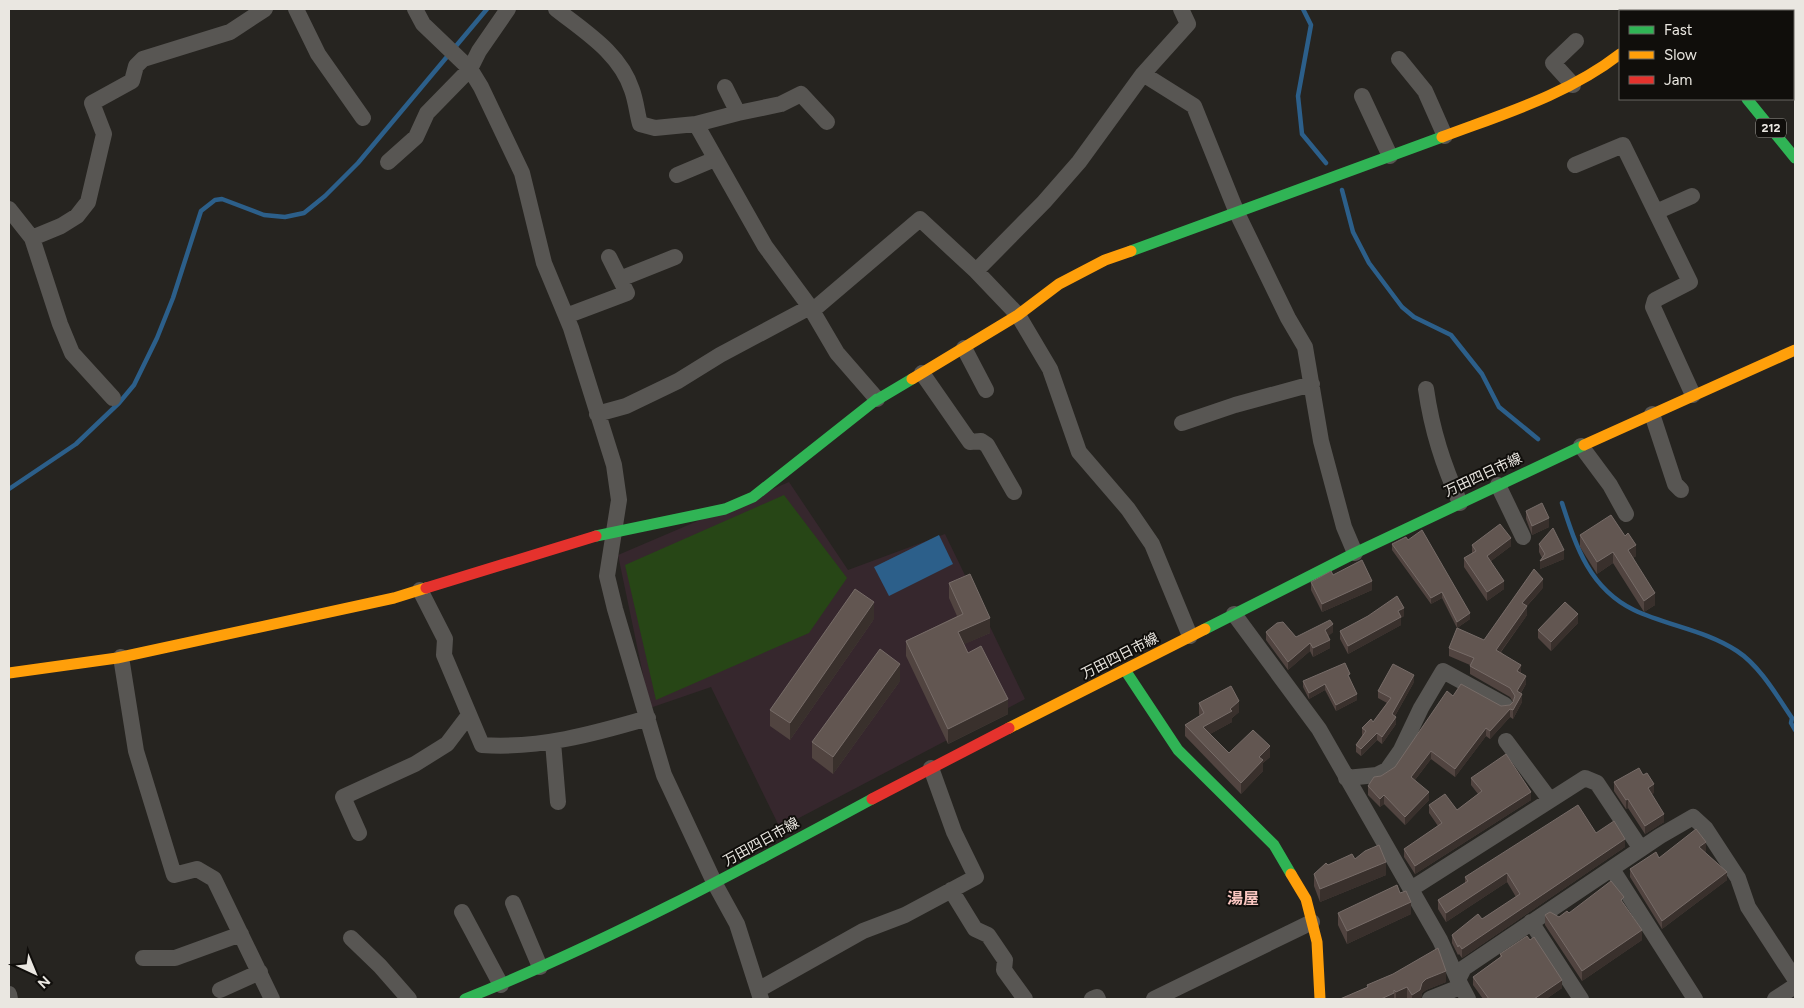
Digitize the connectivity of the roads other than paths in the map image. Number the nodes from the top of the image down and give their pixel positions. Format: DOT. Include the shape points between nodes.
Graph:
graph roads {
  1 [pos="265,9"];
  2 [pos="296,9"];
  3 [pos="416,9"];
  4 [pos="508,9"];
  5 [pos="556,9"];
  6 [pos="1181,9"];
  7 [pos="1576,41"];
  8 [pos="1619,55"];
  9 [pos="1399,59"];
  10 [pos="470,69"];
  11 [pos="1143,74"];
  12 [pos="1573,85"];
  13 [pos="725,87"];
  14 [pos="1362,96"];
  15 [pos="1748,100"];
  16 [pos="738,113"];
  17 [pos="363,118"];
  18 [pos="827,122"];
  19 [pos="696,124"];
  20 [pos="1445,136"];
  21 [pos="1390,156"];
  22 [pos="1795,158"];
  23 [pos="716,159"];
  24 [pos="388,162"];
  25 [pos="1575,165"];
  26 [pos="677,175"];
  27 [pos="1692,196"];
  28 [pos="9,209"];
  29 [pos="1656,212"];
  30 [pos="1237,213"];
  31 [pos="32,238"];
  32 [pos="609,257"];
  33 [pos="675,257"];
  34 [pos="976,271"];
  35 [pos="620,279"];
  36 [pos="811,309"];
  37 [pos="1018,315"];
  38 [pos="566,316"];
  39 [pos="964,348"];
  40 [pos="1795,350"];
  41 [pos="922,373"];
  42 [pos="1312,384"];
  43 [pos="1426,389"];
  44 [pos="986,390"];
  45 [pos="1693,395"];
  46 [pos="113,398"];
  47 [pos="877,399"];
  48 [pos="597,414"];
  49 [pos="1652,414"];
  50 [pos="1182,423"];
  51 [pos="1581,446"];
  52 [pos="1498,485"];
  53 [pos="1681,490"];
  54 [pos="1014,492"];
  55 [pos="1460,503"];
  56 [pos="1626,514"];
  57 [pos="614,531"];
  58 [pos="1523,537"];
  59 [pos="1355,553"];
  60 [pos="420,590"];
  61 [pos="1234,614"];
  62 [pos="1190,636"];
  63 [pos="121,657"];
  64 [pos="1126,670"];
  65 [pos="9,673"];
  66 [pos="1505,705"];
  67 [pos="469,715"];
  68 [pos="648,718"];
  69 [pos="1506,741"];
  70 [pos="553,742"];
  71 [pos="931,768"];
  72 [pos="1346,778"];
  73 [pos="1550,800"];
  74 [pos="558,802"];
  75 [pos="359,833"];
  76 [pos="1641,849"];
  77 [pos="1612,869"];
  78 [pos="715,884"];
  79 [pos="1411,889"];
  80 [pos="951,890"];
  81 [pos="512,903"];
  82 [pos="462,912"];
  83 [pos="1312,922"];
  84 [pos="1532,922"];
  85 [pos="241,934"];
  86 [pos="351,938"];
  87 [pos="144,958"];
  88 [pos="540,966"];
  89 [pos="260,972"];
  90 [pos="1795,980"];
  91 [pos="500,985"];
  92 [pos="1795,986"];
  93 [pos="1462,989"];
  94 [pos="220,990"];
  95 [pos="9,994"];
  96 [pos="759,995"];
  97 [pos="10,999"];
  98 [pos="272,999"];
  99 [pos="409,999"];
  100 [pos="465,999"];
  101 [pos="1025,999"];
  102 [pos="1092,999"];
  103 [pos="1098,999"];
  104 [pos="1154,999"];
  105 [pos="1320,999"];
  106 [pos="1430,999"];
  107 [pos="1581,999"];
  108 [pos="1695,999"];
  109 [pos="1775,999"];
  1 -- 31 [label="street" via="230,32 143,59 136,66 132,81 92,103 104,134 88,202 77,216"];
  2 -- 17 [label="street" via="318,54"];
  3 -- 10 [label="street" via="423,24"];
  4 -- 10 [label="street"];
  5 -- 19 [label="street" via="607,50 624,72 640,124 655,128"];
  6 -- 11 [label="street" via="1188,24"];
  7 -- 12 [label="street" via="1553,63"];
  8 -- 12 [label="main road" via="1603,69"];
  9 -- 20 [label="street" via="1426,91"];
  10 -- 24 [label="street" via="427,113 416,137"];
  10 -- 38 [label="street" via="522,172 544,263"];
  11 -- 30 [label="street" via="1194,106"];
  11 -- 34 [label="street" via="1079,162"];
  12 -- 20 [label="main road"];
  13 -- 16 [label="street"];
  14 -- 21 [label="street"];
  15 -- 22 [label="main road, 212"];
  16 -- 18 [label="street" via="781,104 801,94"];
  16 -- 19 [label="street"];
  19 -- 23 [label="street"];
  20 -- 21 [label="main road"];
  21 -- 30 [label="main road"];
  23 -- 26 [label="street"];
  23 -- 36 [label="street" via="766,246"];
  25 -- 29 [label="street" via="1623,145"];
  27 -- 29 [label="street"];
  28 -- 31 [label="street"];
  29 -- 45 [label="street" via="1690,282 1655,300 1653,307"];
  30 -- 37 [label="main road" via="1105,260 1036,298"];
  30 -- 42 [label="street" via="1304,347"];
  31 -- 46 [label="street" via="72,353"];
  32 -- 35 [label="street"];
  33 -- 35 [label="street"];
  34 -- 36 [label="street" via="920,220"];
  34 -- 37 [label="street"];
  35 -- 38 [label="street" via="627,293"];
  36 -- 47 [label="street" via="838,353"];
  36 -- 48 [label="street" via="720,355 678,381 626,406"];
  37 -- 39 [label="main road"];
  37 -- 62 [label="street" via="1050,369 1079,452 1128,509 1152,544"];
  38 -- 48 [label="street"];
  39 -- 41 [label="main road"];
  39 -- 44 [label="street"];
  40 -- 45 [label="main road, 万田四日市線"];
  41 -- 47 [label="main road" via="875,401"];
  41 -- 54 [label="street" via="970,442 981,441 987,445"];
  42 -- 50 [label="street"];
  42 -- 59 [label="street" via="1321,441 1344,527"];
  43 -- 55 [label="street" via="1439,453"];
  45 -- 49 [label="main road, 万田四日市線"];
  47 -- 57 [label="main road" via="753,497 725,509"];
  48 -- 57 [label="street" via="614,465 619,500"];
  49 -- 51 [label="main road, 万田四日市線"];
  49 -- 53 [label="street" via="1675,484"];
  51 -- 52 [label="main road, 万田四日市線"];
  51 -- 56 [label="street" via="1610,485"];
  52 -- 55 [label="main road, 万田四日市線"];
  52 -- 58 [label="street"];
  55 -- 59 [label="main road, 万田四日市線"];
  57 -- 60 [label="main road"];
  57 -- 68 [label="street" via="607,576"];
  59 -- 61 [label="main road, 万田四日市線"];
  60 -- 63 [label="main road"];
  60 -- 67 [label="street" via="445,639 444,656"];
  61 -- 62 [label="main road, 万田四日市線"];
  61 -- 72 [label="street" via="1319,729"];
  62 -- 64 [label="main road, 万田四日市線"];
  63 -- 65 [label="main road"];
  63 -- 85 [label="street" via="136,751 174,875 197,869 214,879"];
  64 -- 71 [label="main road, 万田四日市線"];
  64 -- 83 [label="main road" via="1178,750 1274,845 1306,899"];
  66 -- 72 [label="street" via="1443,670 1388,770 1377,775"];
  67 -- 70 [label="street" via="482,745 515,747"];
  67 -- 75 [label="street" via="448,744 415,764 343,797"];
  68 -- 70 [label="street"];
  68 -- 78 [label="street" via="664,775"];
  69 -- 73 [label="street"];
  70 -- 74 [label="street"];
  71 -- 78 [label="main road, 万田四日市線"];
  71 -- 80 [label="street" via="954,832 976,877"];
  72 -- 79 [label="street"];
  73 -- 76 [label="street" via="1584,778 1597,783"];
  73 -- 79 [label="street"];
  76 -- 77 [label="street"];
  76 -- 90 [label="street" via="1693,817 1706,829 1734,871 1748,907"];
  77 -- 84 [label="street"];
  77 -- 108 [label="street"];
  78 -- 88 [label="main road, 万田四日市線"];
  78 -- 96 [label="street" via="737,924"];
  79 -- 93 [label="street" via="1440,940"];
  80 -- 96 [label="street" via="905,915 863,931"];
  80 -- 101 [label="street" via="976,929 988,935 1005,960 1004,970"];
  81 -- 88 [label="street"];
  82 -- 91 [label="street"];
  83 -- 104 [label="street"];
  83 -- 105 [label="main road" via="1317,942"];
  84 -- 93 [label="street" via="1464,968"];
  84 -- 107 [label="street"];
  85 -- 87 [label="street" via="176,958"];
  85 -- 89 [label="street"];
  86 -- 99 [label="street"];
  88 -- 91 [label="main road, 万田四日市線"];
  89 -- 94 [label="street"];
  89 -- 98 [label="street"];
  91 -- 100 [label="main road, 万田四日市線"];
  92 -- 109 [label="street"];
  93 -- 106 [label="street"];
  95 -- 97 [label="street"];
  102 -- 103 [label="street"];
}
